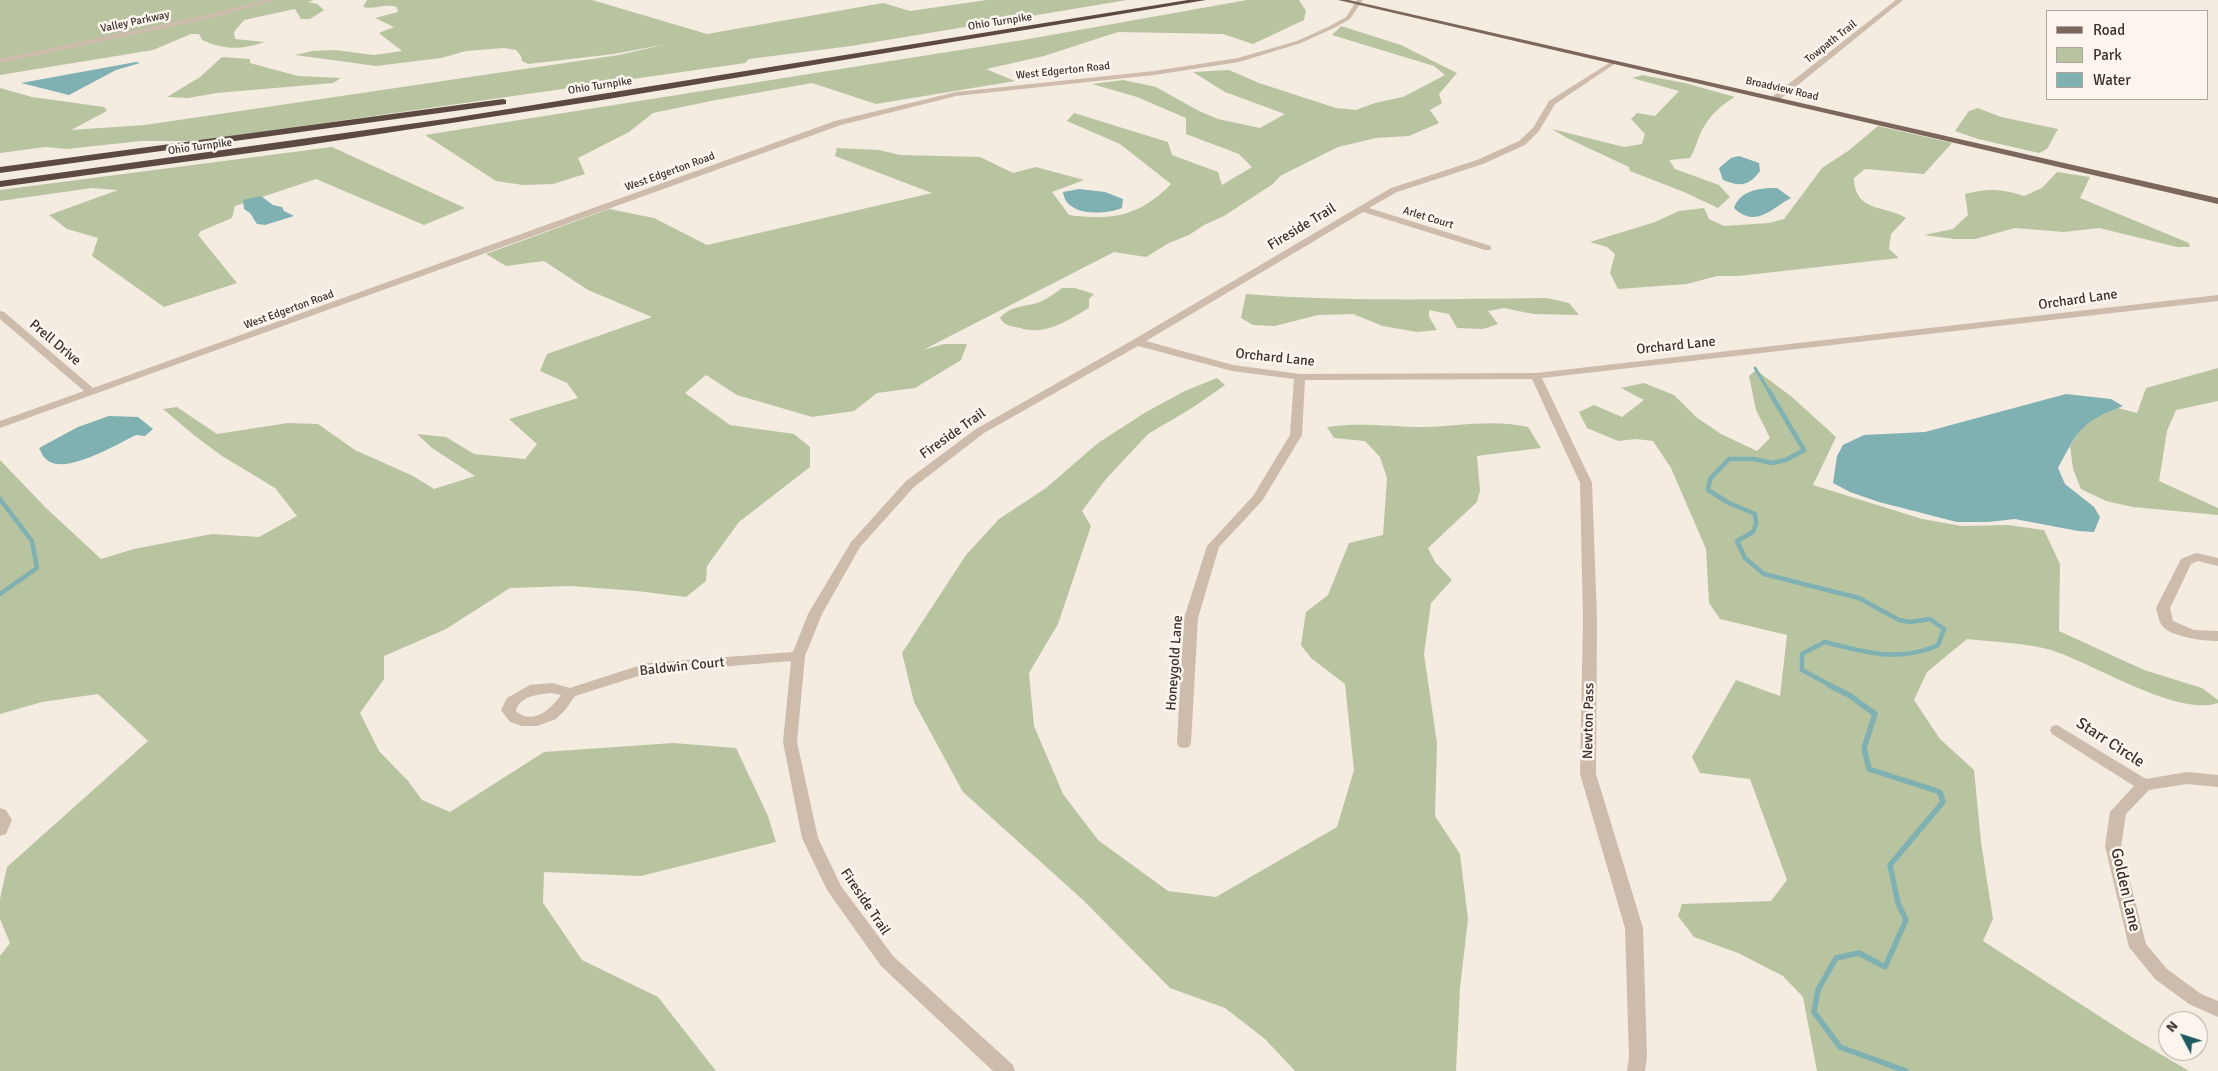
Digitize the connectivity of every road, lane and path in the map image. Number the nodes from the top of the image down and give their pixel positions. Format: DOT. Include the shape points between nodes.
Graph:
graph roads {
  1 [pos="273,0"];
  2 [pos="1159,0"];
  3 [pos="1202,0"];
  4 [pos="1340,0"];
  5 [pos="1900,0"];
  6 [pos="1359,2"];
  7 [pos="0,61"];
  8 [pos="1614,62"];
  9 [pos="593,89"];
  10 [pos="1775,99"];
  11 [pos="514,100"];
  12 [pos="0,170"];
  13 [pos="0,184"];
  14 [pos="2218,201"];
  15 [pos="1362,209"];
  16 [pos="1488,248"];
  17 [pos="2218,298"];
  18 [pos="0,314"];
  19 [pos="1138,342"];
  20 [pos="1536,376"];
  21 [pos="1300,377"];
  22 [pos="92,392"];
  23 [pos="0,425"];
  24 [pos="2218,562"];
  25 [pos="2218,636"];
  26 [pos="798,656"];
  27 [pos="570,693"];
  28 [pos="2057,730"];
  29 [pos="1184,743"];
  30 [pos="2218,781"];
  31 [pos="2144,785"];
  32 [pos="0,814"];
  33 [pos="0,830"];
  34 [pos="2218,1009"];
  35 [pos="1006,1071"];
  36 [pos="1636,1071"];
  1 -- 7 [label="street, Valley Parkway"];
  2 -- 9 [label="highway, Ohio Turnpike" via="850,52"];
  3 -- 13 [label="highway, Ohio Turnpike" via="855,58 198,159"];
  4 -- 6 [label="main road, Broadview Road"];
  5 -- 10 [label="street, Towpath Trail"];
  6 -- 8 [label="main road, Broadview Road"];
  6 -- 22 [label="street, West Edgerton Road" via="1348,18 1332,27 1300,42 1239,60 1154,73 956,94 838,123"];
  8 -- 10 [label="main road, Broadview Road"];
  8 -- 15 [label="street, Fireside Trail" via="1552,103 1536,129 1522,142 1480,162 1394,190"];
  10 -- 14 [label="main road, Broadview Road"];
  11 -- 12 [label="highway, Ohio Turnpike"];
  15 -- 16 [label="street, Arlet Court"];
  15 -- 19 [label="street, Fireside Trail"];
  17 -- 20 [label="street, Orchard Lane"];
  18 -- 22 [label="street, Prell Drive"];
  19 -- 21 [label="street, Orchard Lane" via="1232,368"];
  19 -- 26 [label="street, Fireside Trail" via="980,430 910,484 855,545 815,614"];
  20 -- 21 [label="street, Orchard Lane"];
  20 -- 36 [label="street, Newton Pass" via="1586,484 1590,619 1588,774 1634,928"];
  21 -- 29 [label="street, Honeygold Lane" via="1296,435 1258,498 1213,546 1191,618"];
  22 -- 23 [label="street, West Edgerton Road"];
  24 -- 25 [label="street" via="2196,557 2186,562 2163,608 2167,622 2182,632"];
  26 -- 27 [label="street, Baldwin Court" via="647,668"];
  26 -- 35 [label="street, Fireside Trail" via="790,742 810,838 835,890 887,961"];
  28 -- 31 [label="street, Starr Circle"];
  30 -- 31 [label="street" via="2187,778"];
  31 -- 34 [label="street, Golden Lane" via="2118,812 2113,846 2138,947 2161,974 2194,999"];
  32 -- 33 [label="street" via="4,820"];
}
